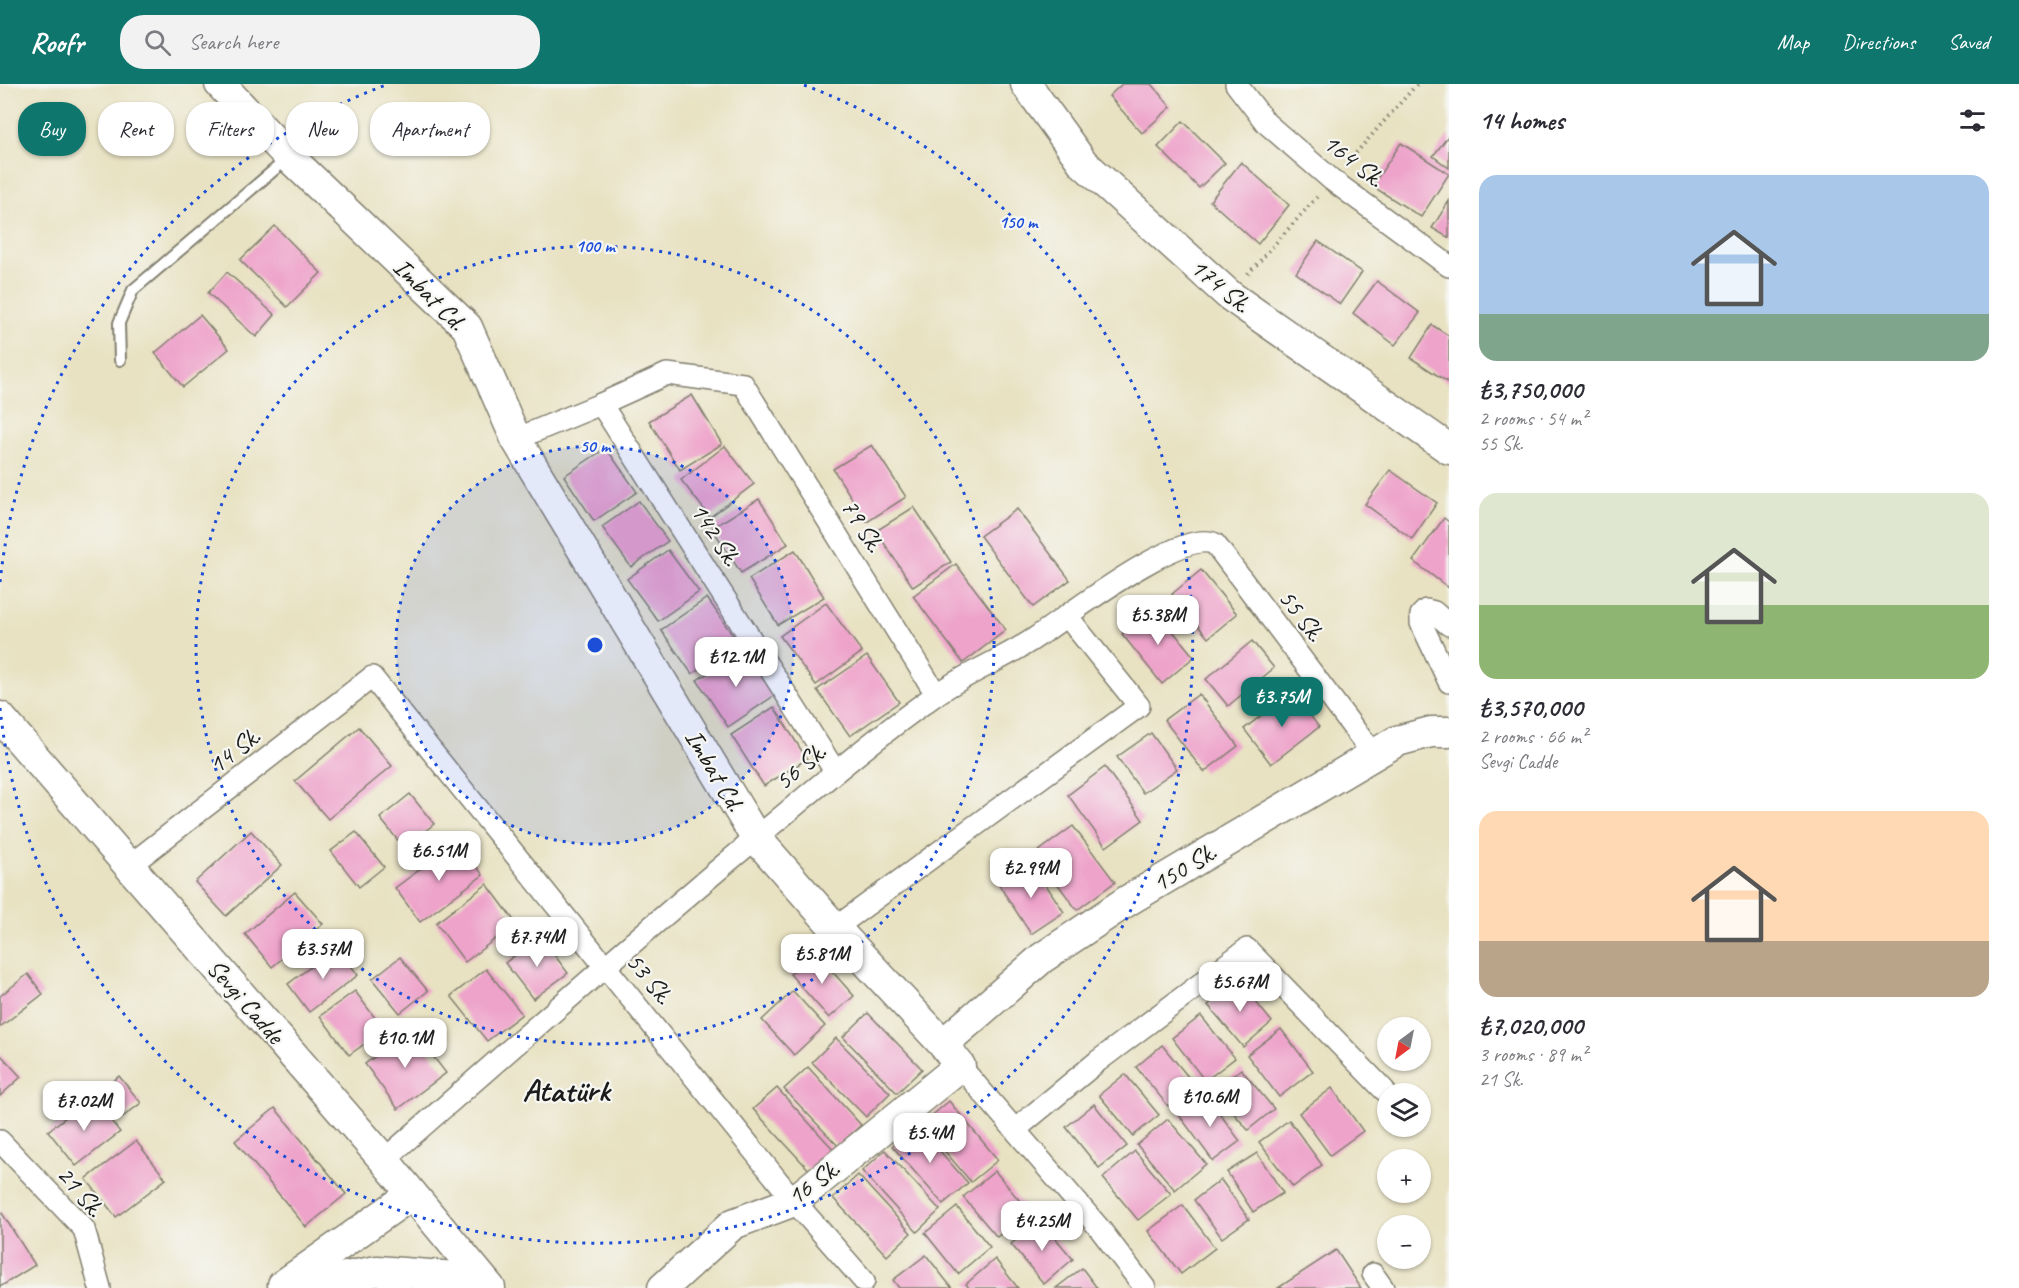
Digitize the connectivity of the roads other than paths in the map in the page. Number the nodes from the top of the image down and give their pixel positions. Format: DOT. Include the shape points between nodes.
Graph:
graph roads {
  1 [pos="220,84"];
  2 [pos="1026,84"];
  3 [pos="1236,84"];
  4 [pos="289,157"];
  5 [pos="1449,266"];
  6 [pos="120,360"];
  7 [pos="601,404"];
  8 [pos="516,439"];
  9 [pos="1449,449"];
  10 [pos="1207,539"];
  11 [pos="1067,616"];
  12 [pos="1449,625"];
  13 [pos="372,677"];
  14 [pos="1449,682"];
  15 [pos="936,694"];
  16 [pos="0,717"];
  17 [pos="1449,732"];
  18 [pos="1373,754"];
  19 [pos="835,771"];
  20 [pos="756,838"];
  21 [pos="129,866"];
  22 [pos="835,928"];
  23 [pos="606,965"];
  24 [pos="951,1055"];
  25 [pos="1377,1083"];
  26 [pos="1016,1129"];
  27 [pos="0,1141"];
  28 [pos="384,1160"];
  29 [pos="411,1195"];
  30 [pos="794,1201"];
  31 [pos="864,1281"];
  32 [pos="486,1284"];
  33 [pos="100,1288"];
  34 [pos="278,1288"];
  35 [pos="289,1288"];
  36 [pos="663,1288"];
  37 [pos="1145,1288"];
  1 -- 4 [label="street, Imbat Cd."];
  2 -- 9 [label="street, 174 Sk." via="1083,163 1229,296"];
  3 -- 5 [label="street, 164 Sk." via="1266,123 1332,180"];
  4 -- 6 [label="lane" via="133,290 119,323"];
  4 -- 8 [label="street, Imbat Cd." via="467,327"];
  7 -- 8 [label="street"];
  7 -- 15 [label="street, 79 Sk." via="667,374 743,384"];
  7 -- 19 [label="street, 142 Sk."];
  8 -- 20 [label="street, Imbat Cd."];
  10 -- 11 [label="street, 56 Sk." via="1148,561"];
  10 -- 18 [label="street, 55 Sk." via="1215,544"];
  11 -- 15 [label="street, 56 Sk." via="1018,650"];
  11 -- 22 [label="street" via="1139,706"];
  12 -- 14 [label="street" via="1434,612 1426,610 1421,615 1421,623"];
  13 -- 21 [label="street, 14 Sk."];
  13 -- 23 [label="street, 53 Sk."];
  15 -- 19 [label="street, 56 Sk."];
  16 -- 21 [label="street, Sevgi Cadde"];
  17 -- 18 [label="street, 150 Sk." via="1431,732 1397,741"];
  18 -- 24 [label="street, 150 Sk." via="1127,901 1051,952"];
  19 -- 20 [label="street, 56 Sk."];
  20 -- 22 [label="street, Imbat Cd."];
  20 -- 23 [label="street, 56 Sk."];
  21 -- 28 [label="street, Sevgi Cadde"];
  22 -- 24 [label="street, Imbat Cd."];
  23 -- 28 [label="street, 56 Sk."];
  23 -- 30 [label="street, 53 Sk."];
  24 -- 26 [label="street, Imbat Cd."];
  24 -- 30 [label="street, 16 Sk."];
  25 -- 26 [label="street" via="1247,949 1098,1061"];
  26 -- 37 [label="street, Imbat Cd."];
  27 -- 33 [label="street, 21 Sk." via="84,1229"];
  28 -- 29 [label="street, Sevgi Cadde"];
  29 -- 32 [label="street, Sevgi Cadde"];
  29 -- 34 [label="street"];
  30 -- 31 [label="street, 53 Sk."];
  30 -- 36 [label="street, 16 Sk." via="733,1224"];
  32 -- 35 [label="street" via="377,1271"];
}
